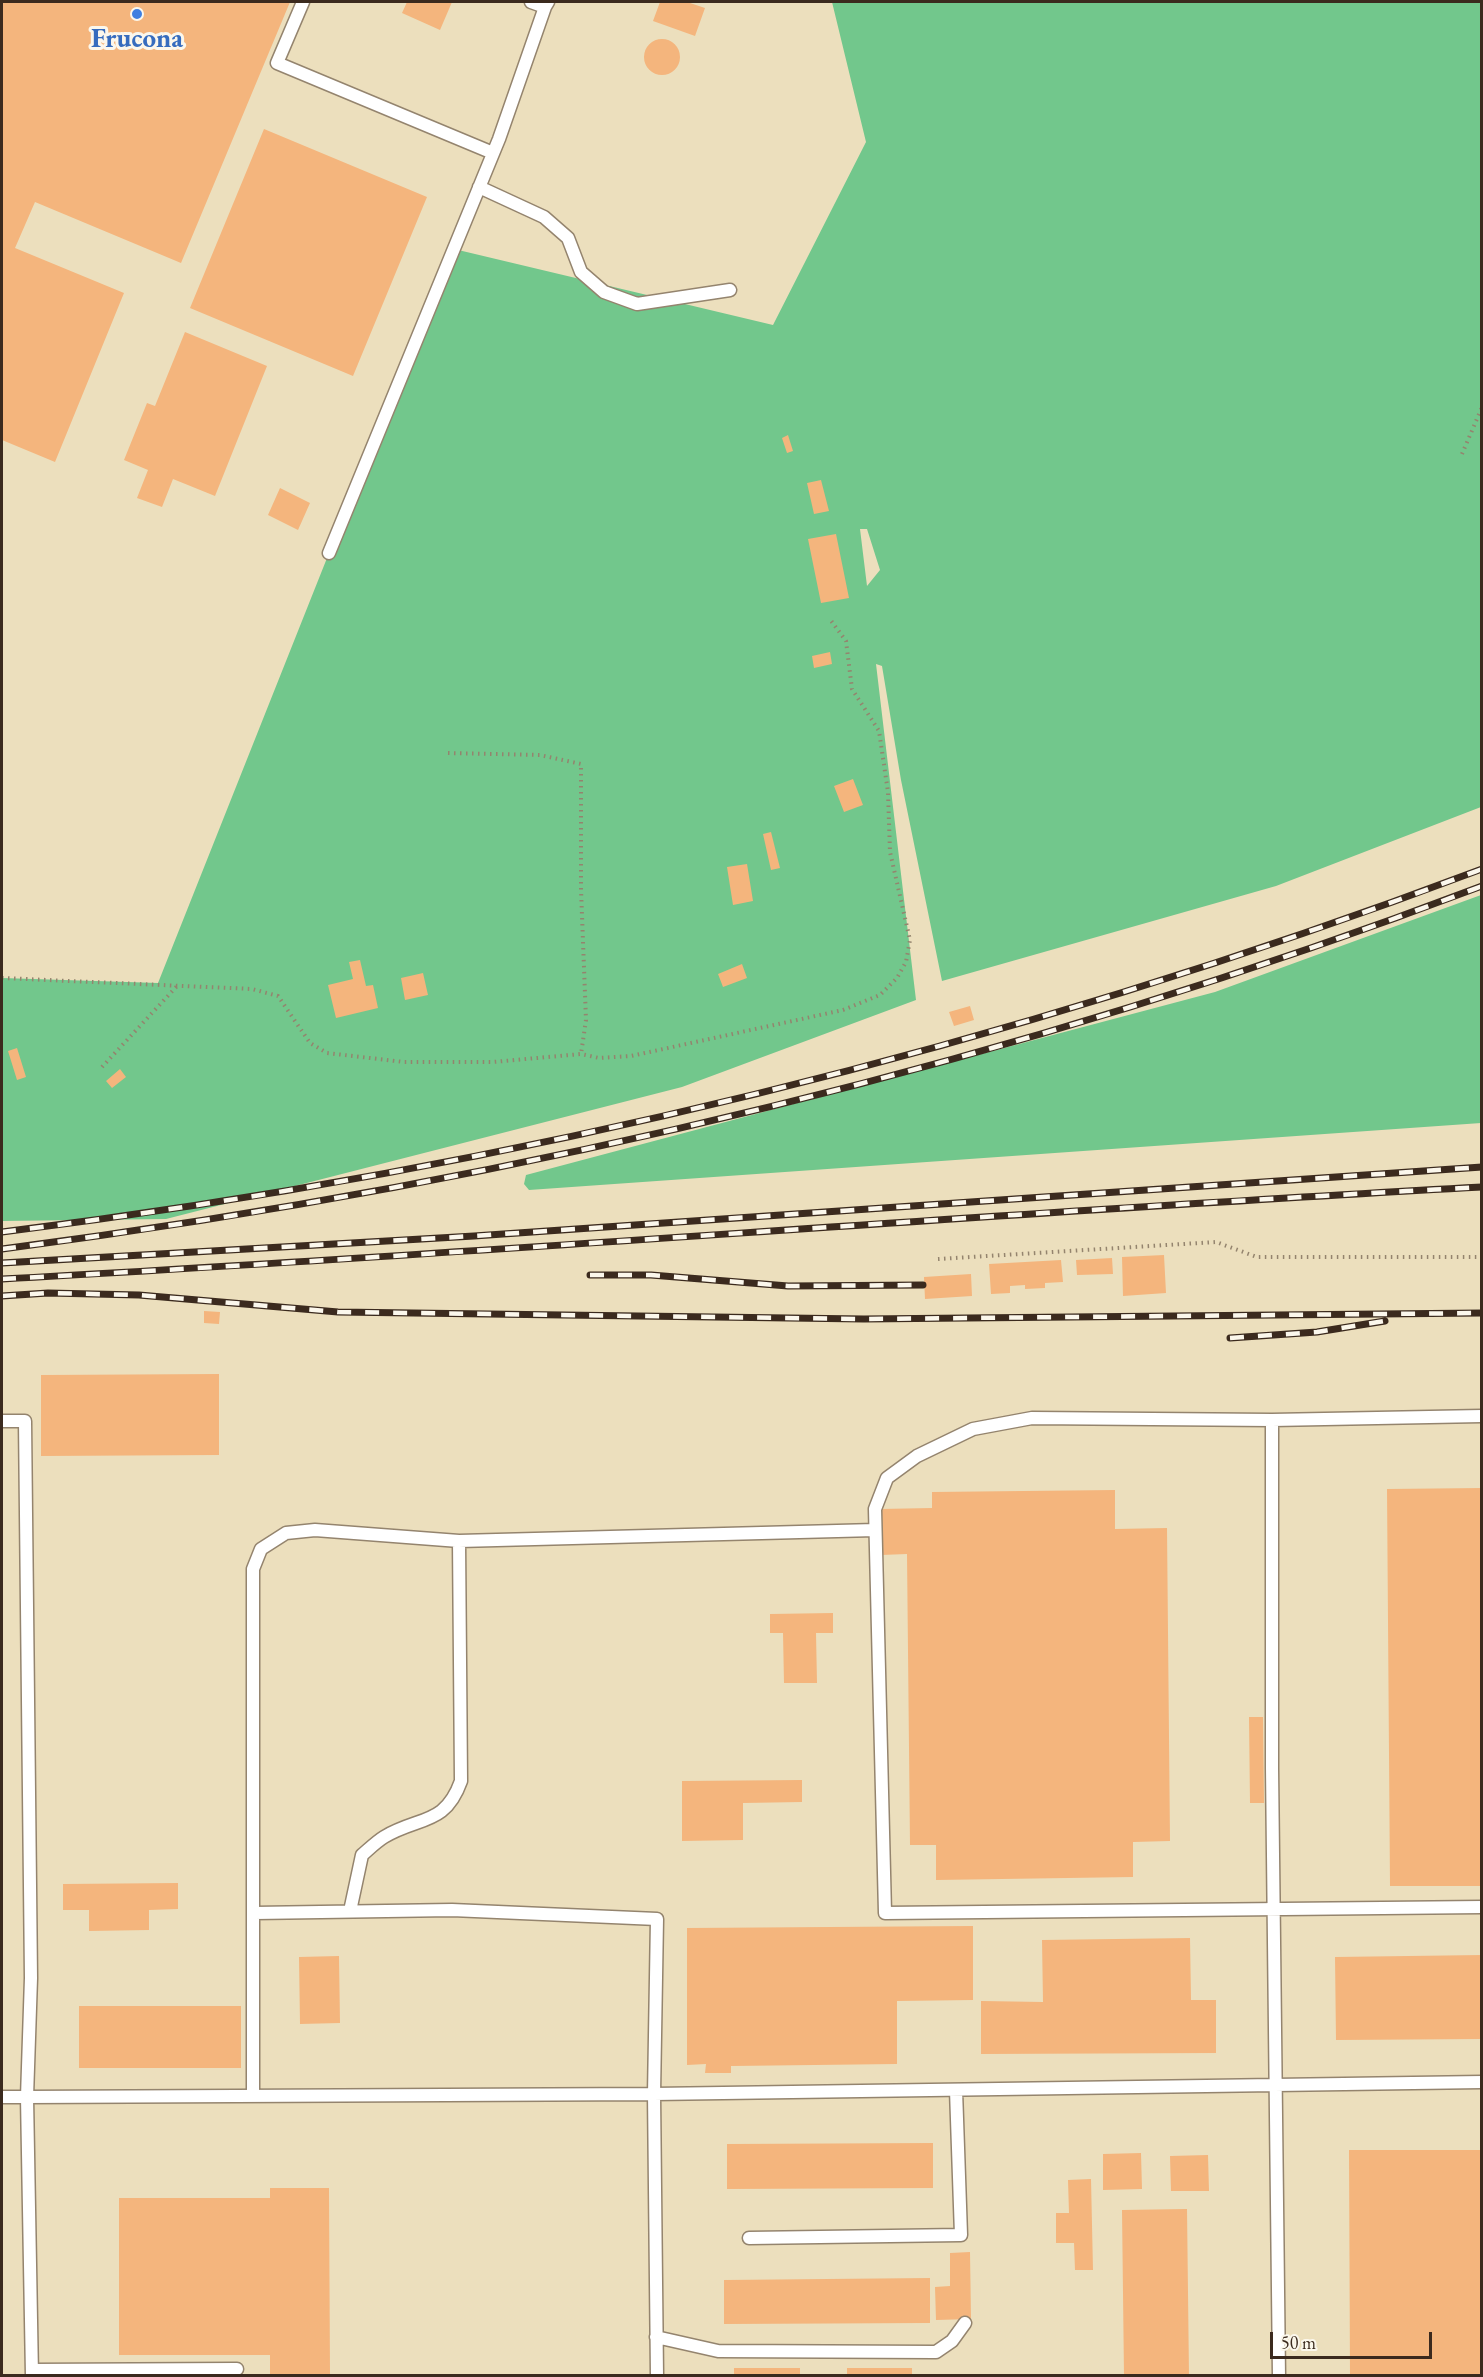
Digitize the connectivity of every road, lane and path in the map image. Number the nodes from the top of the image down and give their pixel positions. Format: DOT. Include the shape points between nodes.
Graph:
graph roads {
  1 [pos="303,2"];
  2 [pos="531,2"];
  3 [pos="546,4"];
  4 [pos="493,153"];
  5 [pos="479,187"];
  6 [pos="730,290"];
  7 [pos="1482,407"];
  8 [pos="1462,454"];
  9 [pos="329,553"];
  10 [pos="829,618"];
  11 [pos="448,753"];
  12 [pos="2,978"];
  13 [pos="179,984"];
  14 [pos="581,1054"];
  15 [pos="102,1067"];
  16 [pos="1482,1257"];
  17 [pos="938,1259"];
  18 [pos="1482,1416"];
  19 [pos="1272,1420"];
  20 [pos="2,1421"];
  21 [pos="875,1530"];
  22 [pos="459,1541"];
  23 [pos="1482,1907"];
  24 [pos="1274,1908"];
  25 [pos="350,1911"];
  26 [pos="255,1913"];
  27 [pos="1482,2082"];
  28 [pos="1277,2085"];
  29 [pos="956,2090"];
  30 [pos="254,2094"];
  31 [pos="654,2094"];
  32 [pos="2,2097"];
  33 [pos="27,2097"];
  34 [pos="749,2238"];
  35 [pos="965,2323"];
  36 [pos="656,2337"];
  37 [pos="237,2368"];
  38 [pos="32,2373"];
  39 [pos="657,2376"];
  40 [pos="1279,2376"];
  1 -- 4 [label="lane" via="277,63"];
  2 -- 3 [label="lane"];
  3 -- 4 [label="lane"];
  4 -- 5 [label="lane"];
  5 -- 6 [label="lane" via="544,217 568,238 581,272 604,292 637,304"];
  5 -- 9 [label="lane"];
  7 -- 8 [label="path"];
  10 -- 14 [label="path" via="846,641 852,689 879,731 888,792 890,852 910,940 906,962 897,978 879,995 843,1010 631,1056 599,1058"];
  11 -- 14 [label="path" via="540,755 581,764 586,1020"];
  12 -- 13 [label="path"];
  13 -- 14 [label="path" via="252,989 278,996 310,1043 327,1053 404,1062 493,1062"];
  13 -- 15 [label="path"];
  16 -- 17 [label="path" via="1257,1257 1216,1242"];
  18 -- 19 [label="lane"];
  19 -- 21 [label="lane" via="1032,1418 973,1429 917,1456 887,1478 875,1509"];
  19 -- 24 [label="lane"];
  20 -- 33 [label="lane" via="25,1421 31,1978"];
  21 -- 22 [label="lane"];
  21 -- 24 [label="lane" via="885,1913"];
  22 -- 25 [label="lane" via="461,1781 444,1812 385,1836 362,1855"];
  22 -- 26 [label="lane" via="315,1530 286,1533 261,1549 253,1569"];
  23 -- 24 [label="lane"];
  24 -- 28 [label="lane"];
  25 -- 26 [label="lane"];
  25 -- 31 [label="lane" via="452,1910 657,1919"];
  26 -- 30 [label="lane"];
  27 -- 28 [label="lane"];
  28 -- 29 [label="lane"];
  28 -- 40 [label="lane"];
  29 -- 31 [label="lane"];
  29 -- 34 [label="lane" via="961,2235"];
  30 -- 31 [label="lane"];
  30 -- 33 [label="lane"];
  31 -- 36 [label="lane"];
  32 -- 33 [label="lane"];
  33 -- 38 [label="lane"];
  35 -- 36 [label="lane" via="952,2341 936,2352 718,2351"];
  36 -- 39 [label="lane"];
  37 -- 38 [label="lane"];
}
